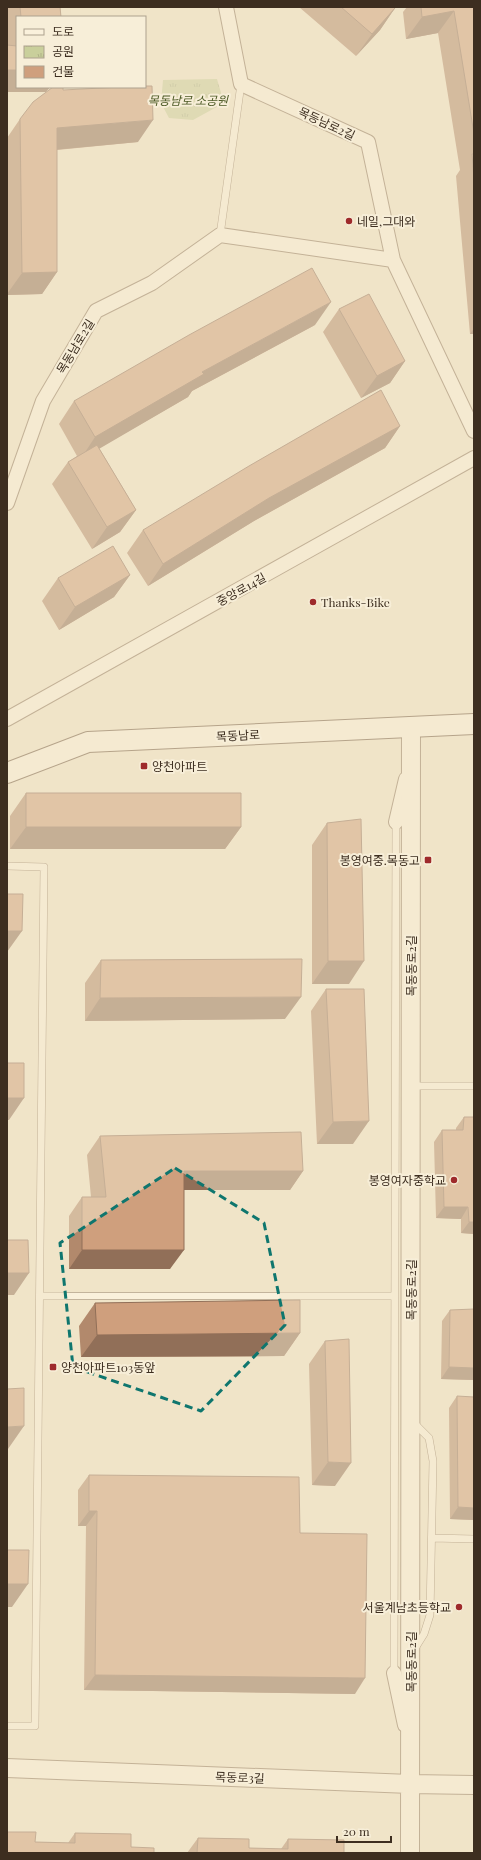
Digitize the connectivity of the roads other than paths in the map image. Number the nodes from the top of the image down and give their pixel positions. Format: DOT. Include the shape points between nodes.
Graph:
graph roads {
  1 [pos="226,7"];
  2 [pos="241,84"];
  3 [pos="220,236"];
  4 [pos="393,260"];
  5 [pos="474,430"];
  6 [pos="474,458"];
  7 [pos="8,497"];
  8 [pos="7,719"];
  9 [pos="474,724"];
  10 [pos="411,726"];
  11 [pos="411,759"];
  12 [pos="7,773"];
  13 [pos="396,822"];
  14 [pos="7,866"];
  15 [pos="411,1086"];
  16 [pos="474,1086"];
  17 [pos="40,1296"];
  18 [pos="394,1296"];
  19 [pos="411,1420"];
  20 [pos="432,1538"];
  21 [pos="474,1539"];
  22 [pos="411,1655"];
  23 [pos="394,1673"];
  24 [pos="7,1726"];
  25 [pos="410,1746"];
  26 [pos="7,1768"];
  27 [pos="410,1784"];
  28 [pos="474,1785"];
  29 [pos="410,1853"];
  1 -- 2 [label="street"];
  2 -- 3 [label="lane"];
  2 -- 4 [label="street, 목동남로2길" via="368,142"];
  3 -- 4 [label="street"];
  3 -- 7 [label="street, 목동남로2길" via="152,283 96,311 43,400"];
  4 -- 5 [label="street, 목동남로2길"];
  6 -- 8 [label="street, 중앙로14길"];
  9 -- 10 [label="main road, 목동남로"];
  10 -- 11 [label="street, 목동동로2길"];
  10 -- 12 [label="main road, 목동남로" via="88,742"];
  11 -- 13 [label="street"];
  11 -- 15 [label="street, 목동동로2길"];
  13 -- 18 [label="lane"];
  14 -- 17 [label="lane" via="44,867"];
  15 -- 16 [label="lane"];
  15 -- 19 [label="street, 목동동로2길"];
  17 -- 18 [label="lane"];
  17 -- 24 [label="lane" via="35,1726"];
  18 -- 23 [label="lane"];
  19 -- 20 [label="lane" via="430,1438 433,1461"];
  19 -- 22 [label="street, 목동동로2길"];
  20 -- 21 [label="lane"];
  20 -- 22 [label="lane" via="430,1615 424,1634"];
  22 -- 25 [label="street, 목동동로2길"];
  23 -- 25 [label="street"];
  25 -- 27 [label="street, 목동동로2길"];
  26 -- 27 [label="street, 목동로3길"];
  27 -- 28 [label="street, 목동로3길"];
  27 -- 29 [label="street, 목동동로2길"];
}
